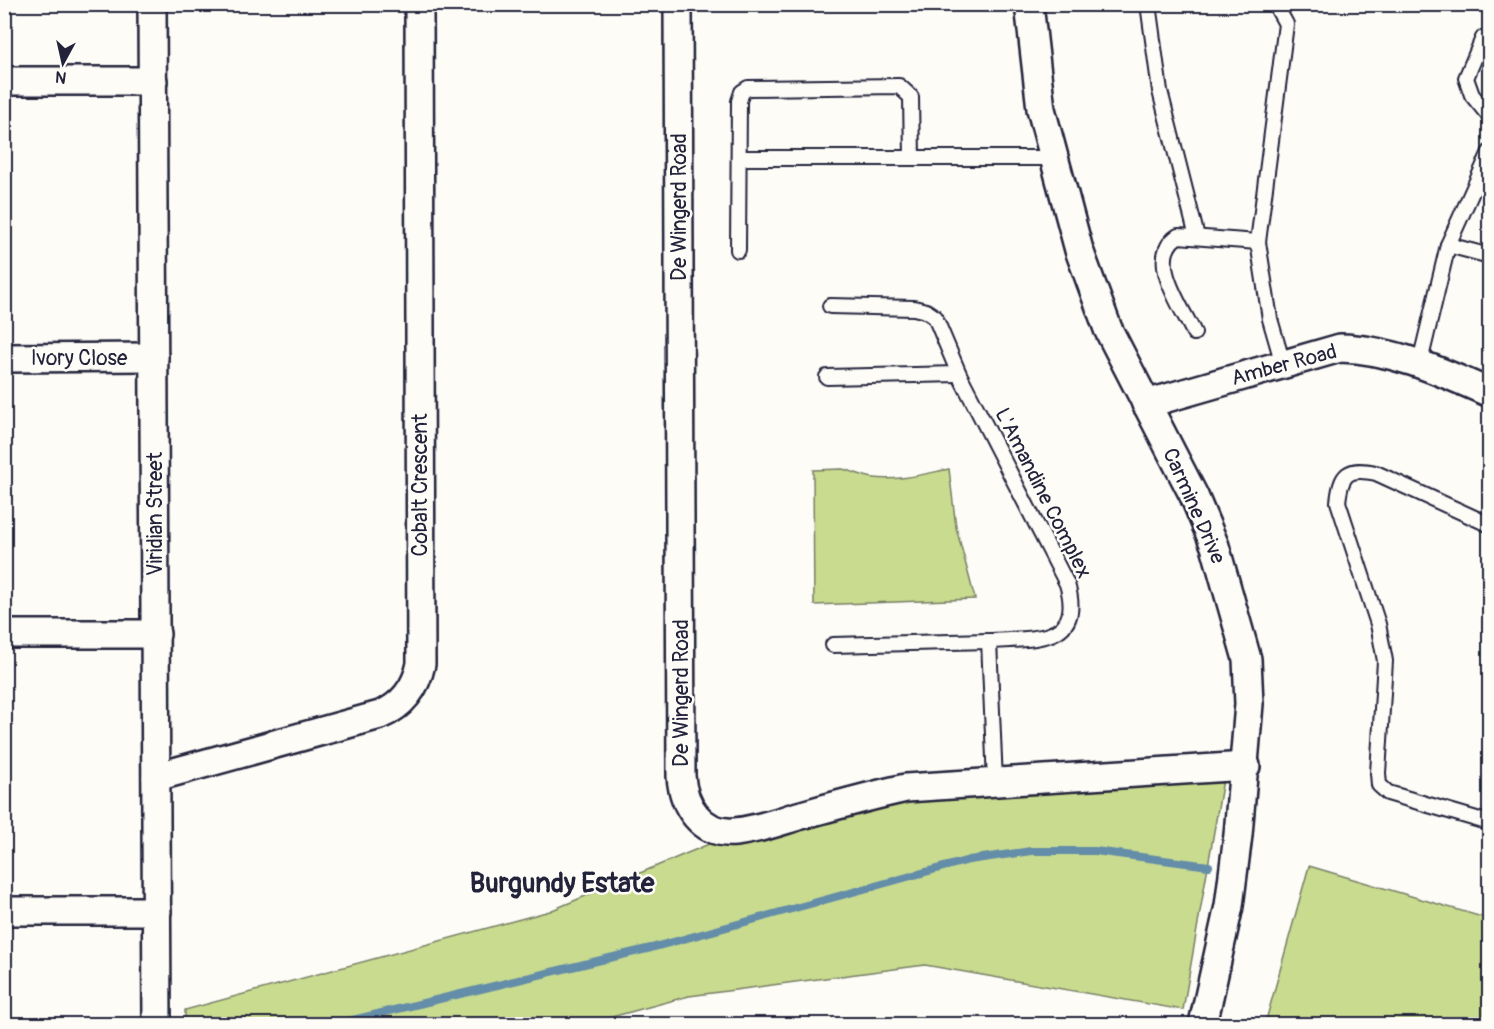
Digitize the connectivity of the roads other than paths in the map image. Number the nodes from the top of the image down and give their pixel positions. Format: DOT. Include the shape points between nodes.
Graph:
graph roads {
  1 [pos="152,4"];
  2 [pos="419,4"];
  3 [pos="678,4"];
  4 [pos="1029,4"];
  5 [pos="1149,4"];
  6 [pos="1275,4"];
  7 [pos="1483,38"];
  8 [pos="4,81"];
  9 [pos="153,81"];
  10 [pos="1490,117"];
  11 [pos="1490,152"];
  12 [pos="739,158"];
  13 [pos="912,158"];
  14 [pos="1054,158"];
  15 [pos="1197,237"];
  16 [pos="1258,242"];
  17 [pos="1448,245"];
  18 [pos="738,250"];
  19 [pos="1490,256"];
  20 [pos="830,306"];
  21 [pos="1194,333"];
  22 [pos="154,357"];
  23 [pos="4,358"];
  24 [pos="1420,362"];
  25 [pos="1283,364"];
  26 [pos="959,374"];
  27 [pos="827,377"];
  28 [pos="1490,393"];
  29 [pos="1146,404"];
  30 [pos="1490,525"];
  31 [pos="4,634"];
  32 [pos="156,634"];
  33 [pos="989,641"];
  34 [pos="833,645"];
  35 [pos="1246,766"];
  36 [pos="156,777"];
  37 [pos="995,782"];
  38 [pos="1490,823"];
  39 [pos="4,911"];
  40 [pos="157,911"];
  41 [pos="157,1024"];
  42 [pos="1203,1024"];
  1 -- 9 [label="street, Viridian Street"];
  2 -- 36 [label="street, Cobalt Crescent" via="418,677 399,705 380,715"];
  3 -- 37 [label="street, De Wingerd Road" via="682,794 700,821 734,832 906,788"];
  4 -- 14 [label="street, Carmine Drive" via="1041,109"];
  5 -- 15 [label="lane" via="1160,91"];
  6 -- 16 [label="lane" via="1286,24"];
  7 -- 10 [label="lane" via="1466,78"];
  8 -- 9 [label="street"];
  9 -- 22 [label="street, Viridian Street"];
  11 -- 17 [label="lane"];
  12 -- 13 [label="lane"];
  12 -- 13 [label="lane" via="739,101 748,88 888,85 906,90 911,96"];
  12 -- 18 [label="lane"];
  13 -- 14 [label="lane"];
  14 -- 29 [label="street, Carmine Drive" via="1092,288"];
  15 -- 16 [label="lane"];
  15 -- 21 [label="lane" via="1179,236 1170,242 1164,260 1164,268"];
  16 -- 25 [label="lane" via="1270,319"];
  17 -- 19 [label="lane"];
  17 -- 24 [label="lane"];
  20 -- 26 [label="lane, L'Amandine Complex" via="926,311 941,328"];
  22 -- 23 [label="street, Ivory Close"];
  22 -- 32 [label="street, Viridian Street"];
  24 -- 25 [label="street, Amber Road" via="1340,348"];
  24 -- 28 [label="street, Amber Road"];
  25 -- 29 [label="street, Amber Road"];
  26 -- 27 [label="lane"];
  26 -- 33 [label="lane, L'Amandine Complex" via="1067,584 1072,601 1070,618 1058,633"];
  29 -- 35 [label="street, Carmine Drive" via="1194,496 1215,546 1233,606 1247,658"];
  30 -- 38 [label="lane" via="1376,473 1358,469 1347,474 1340,484 1338,502 1378,624 1385,661 1379,785 1388,793"];
  31 -- 32 [label="street"];
  32 -- 36 [label="street, Viridian Street"];
  33 -- 34 [label="lane, L'Amandine Complex"];
  33 -- 37 [label="lane"];
  35 -- 37 [label="street, De Wingerd Road"];
  35 -- 42 [label="street, Carmine Drive" via="1229,906"];
  36 -- 40 [label="street, Viridian Street"];
  39 -- 40 [label="street"];
  40 -- 41 [label="street, Viridian Street"];
}
